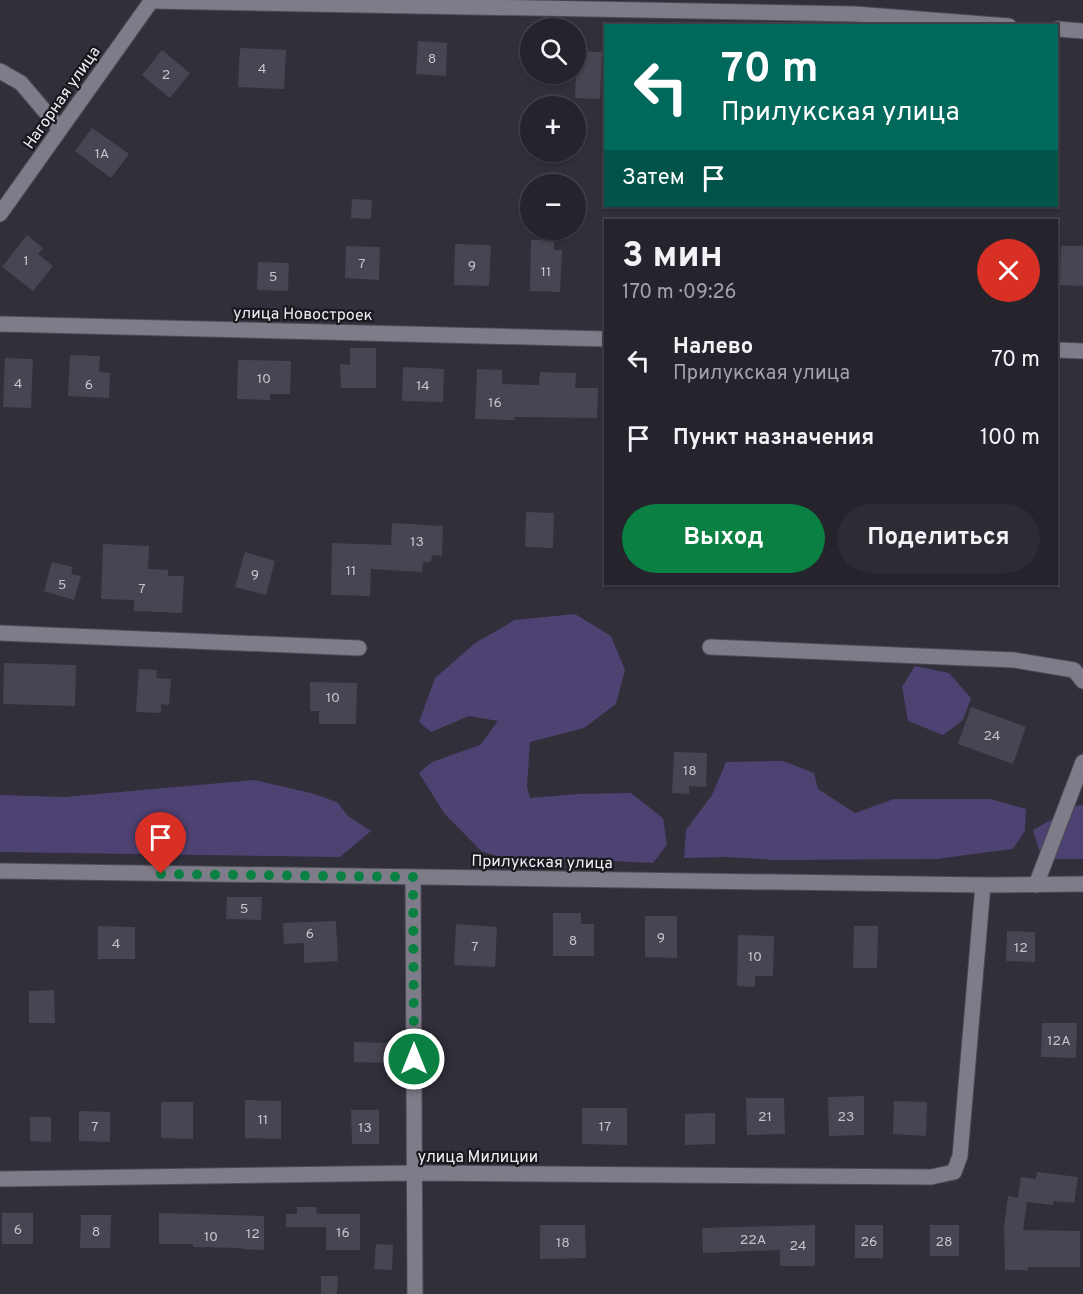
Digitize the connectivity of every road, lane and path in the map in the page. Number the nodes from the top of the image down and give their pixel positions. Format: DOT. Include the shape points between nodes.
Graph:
graph roads {
  1 [pos="151,0"];
  2 [pos="983,24"];
  3 [pos="1058,29"];
  4 [pos="1083,31"];
  5 [pos="0,71"];
  6 [pos="60,129"];
  7 [pos="0,214"];
  8 [pos="0,324"];
  9 [pos="604,339"];
  10 [pos="1058,350"];
  11 [pos="1083,351"];
  12 [pos="0,633"];
  13 [pos="710,647"];
  14 [pos="359,648"];
  15 [pos="1083,681"];
  16 [pos="1083,762"];
  17 [pos="0,871"];
  18 [pos="413,877"];
  19 [pos="1083,884"];
  20 [pos="983,885"];
  21 [pos="1036,885"];
  22 [pos="414,1174"];
  23 [pos="0,1179"];
  24 [pos="415,1294"];
  1 -- 2 [label="street" via="855,14"];
  1 -- 6 [label="street, Нагорная улица"];
  3 -- 4 [label="street"];
  5 -- 6 [label="street" via="21,83"];
  6 -- 7 [label="street, Нагорная улица"];
  8 -- 9 [label="street, улица Новостроек"];
  10 -- 11 [label="street"];
  12 -- 14 [label="street"];
  13 -- 15 [label="street" via="1014,660 1074,670"];
  16 -- 21 [label="street"];
  17 -- 18 [label="street, Прилукская улица"];
  18 -- 20 [label="street, Прилукская улица"];
  18 -- 22 [label="street"];
  19 -- 21 [label="street, Прилукская улица"];
  20 -- 21 [label="street, Прилукская улица"];
  20 -- 22 [label="street, улица Милиции" via="960,1156 954,1172 931,1177"];
  22 -- 23 [label="street, улица Милиции"];
  22 -- 24 [label="street"];
}
